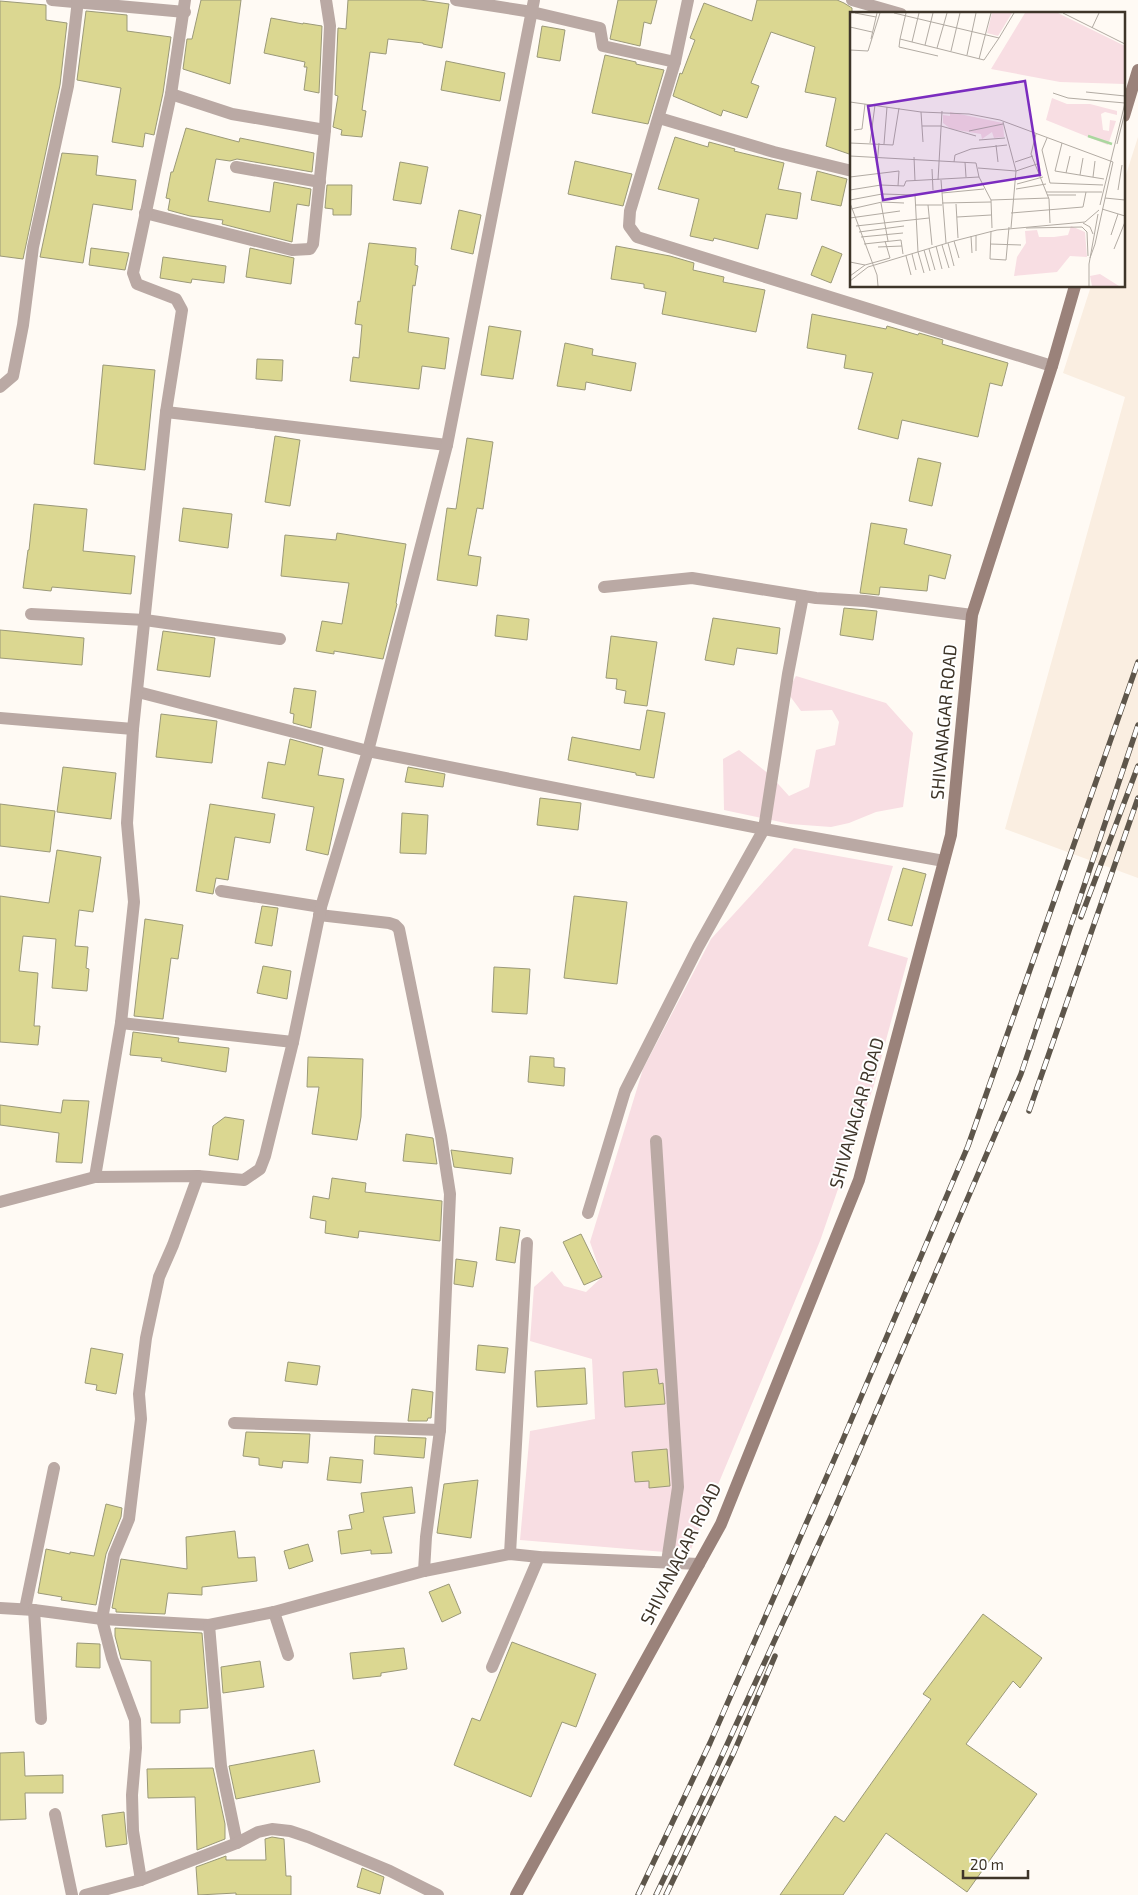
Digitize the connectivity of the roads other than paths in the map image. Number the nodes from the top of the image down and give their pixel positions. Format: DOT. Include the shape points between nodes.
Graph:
graph roads {
  1 [pos="52,0"];
  2 [pos="326,0"];
  3 [pos="456,0"];
  4 [pos="688,0"];
  5 [pos="852,0"];
  6 [pos="78,1"];
  7 [pos="185,6"];
  8 [pos="533,6"];
  9 [pos="894,12"];
  10 [pos="675,62"];
  11 [pos="1138,70"];
  12 [pos="1129,84"];
  13 [pos="171,94"];
  14 [pos="1126,103"];
  15 [pos="659,118"];
  16 [pos="325,130"];
  17 [pos="236,167"];
  18 [pos="850,171"];
  19 [pos="320,182"];
  20 [pos="145,213"];
  21 [pos="1074,288"];
  22 [pos="1052,366"];
  23 [pos="0,387"];
  24 [pos="166,412"];
  25 [pos="446,445"];
  26 [pos="604,587"];
  27 [pos="803,596"];
  28 [pos="31,614"];
  29 [pos="972,615"];
  30 [pos="145,620"];
  31 [pos="280,639"];
  32 [pos="138,692"];
  33 [pos="0,718"];
  34 [pos="132,729"];
  35 [pos="368,751"];
  36 [pos="764,829"];
  37 [pos="944,861"];
  38 [pos="221,891"];
  39 [pos="320,911"];
  40 [pos="121,1023"];
  41 [pos="293,1042"];
  42 [pos="656,1140"];
  43 [pos="198,1176"];
  44 [pos="95,1177"];
  45 [pos="0,1202"];
  46 [pos="588,1213"];
  47 [pos="527,1243"];
  48 [pos="234,1423"];
  49 [pos="440,1430"];
  50 [pos="54,1468"];
  51 [pos="510,1554"];
  52 [pos="539,1557"];
  53 [pos="666,1562"];
  54 [pos="699,1564"];
  55 [pos="424,1571"];
  56 [pos="0,1608"];
  57 [pos="30,1610"];
  58 [pos="274,1612"];
  59 [pos="102,1619"];
  60 [pos="209,1625"];
  61 [pos="288,1655"];
  62 [pos="492,1667"];
  63 [pos="41,1719"];
  64 [pos="55,1814"];
  65 [pos="237,1843"];
  66 [pos="141,1880"];
  67 [pos="72,1895"];
  68 [pos="85,1895"];
  69 [pos="438,1895"];
  70 [pos="516,1895"];
  1 -- 6 [label="street"];
  2 -- 16 [label="street" via="330,26"];
  3 -- 8 [label="street"];
  4 -- 10 [label="street"];
  5 -- 9 [label="street"];
  6 -- 7 [label="street"];
  6 -- 23 [label="street" via="68,86 33,247 13,376"];
  7 -- 13 [label="street"];
  8 -- 10 [label="street" via="600,28 603,46"];
  8 -- 25 [label="street"];
  10 -- 15 [label="street"];
  11 -- 12 [label="street"];
  12 -- 14 [label="street"];
  13 -- 16 [label="street" via="232,114"];
  13 -- 20 [label="street"];
  15 -- 18 [label="street"];
  15 -- 22 [label="street" via="630,211 629,226 637,237"];
  16 -- 19 [label="street"];
  17 -- 19 [label="street"];
  19 -- 20 [label="street" via="313,244 308,250 292,250"];
  20 -- 24 [label="street" via="133,273 135,279 137,284 176,299 182,310"];
  21 -- 22 [label="street, SHIVANAGAR ROAD"];
  22 -- 29 [label="street, SHIVANAGAR ROAD"];
  24 -- 25 [label="street"];
  24 -- 30 [label="street"];
  25 -- 35 [label="street"];
  26 -- 27 [label="street" via="692,578"];
  27 -- 29 [label="street"];
  27 -- 36 [label="street"];
  28 -- 30 [label="street"];
  29 -- 37 [label="street, SHIVANAGAR ROAD" via="951,835"];
  30 -- 31 [label="street"];
  30 -- 32 [label="street"];
  32 -- 34 [label="street"];
  32 -- 35 [label="street"];
  33 -- 34 [label="street"];
  34 -- 40 [label="street" via="127,823 134,902"];
  35 -- 36 [label="street"];
  35 -- 39 [label="street"];
  36 -- 37 [label="street"];
  36 -- 46 [label="street" via="698,947 625,1091"];
  37 -- 54 [label="street, SHIVANAGAR ROAD" via="859,1180 721,1524"];
  38 -- 39 [label="street"];
  39 -- 41 [label="street"];
  39 -- 49 [label="street" via="389,923 395,925 400,935 450,1194"];
  40 -- 41 [label="street"];
  40 -- 44 [label="street"];
  41 -- 43 [label="street" via="260,1169 244,1180"];
  42 -- 53 [label="street" via="678,1487"];
  43 -- 44 [label="street"];
  43 -- 59 [label="street" via="159,1277 146,1338 139,1394 140,1419 130,1519 114,1555"];
  44 -- 45 [label="street"];
  47 -- 51 [label="street"];
  48 -- 49 [label="street"];
  49 -- 55 [label="street"];
  50 -- 57 [label="street"];
  51 -- 52 [label="street"];
  51 -- 55 [label="street"];
  52 -- 53 [label="street"];
  52 -- 62 [label="street"];
  53 -- 54 [label="street"];
  54 -- 70 [label="street, SHIVANAGAR ROAD"];
  55 -- 58 [label="street"];
  56 -- 57 [label="street"];
  57 -- 59 [label="street"];
  57 -- 63 [label="street"];
  58 -- 60 [label="street"];
  58 -- 61 [label="street"];
  59 -- 60 [label="street"];
  59 -- 66 [label="street" via="112,1658 135,1720 132,1831"];
  60 -- 65 [label="street" via="221,1766"];
  64 -- 67 [label="street"];
  65 -- 66 [label="street"];
  65 -- 69 [label="street" via="258,1832 272,1829 290,1831 390,1871"];
  66 -- 68 [label="street"];
}
